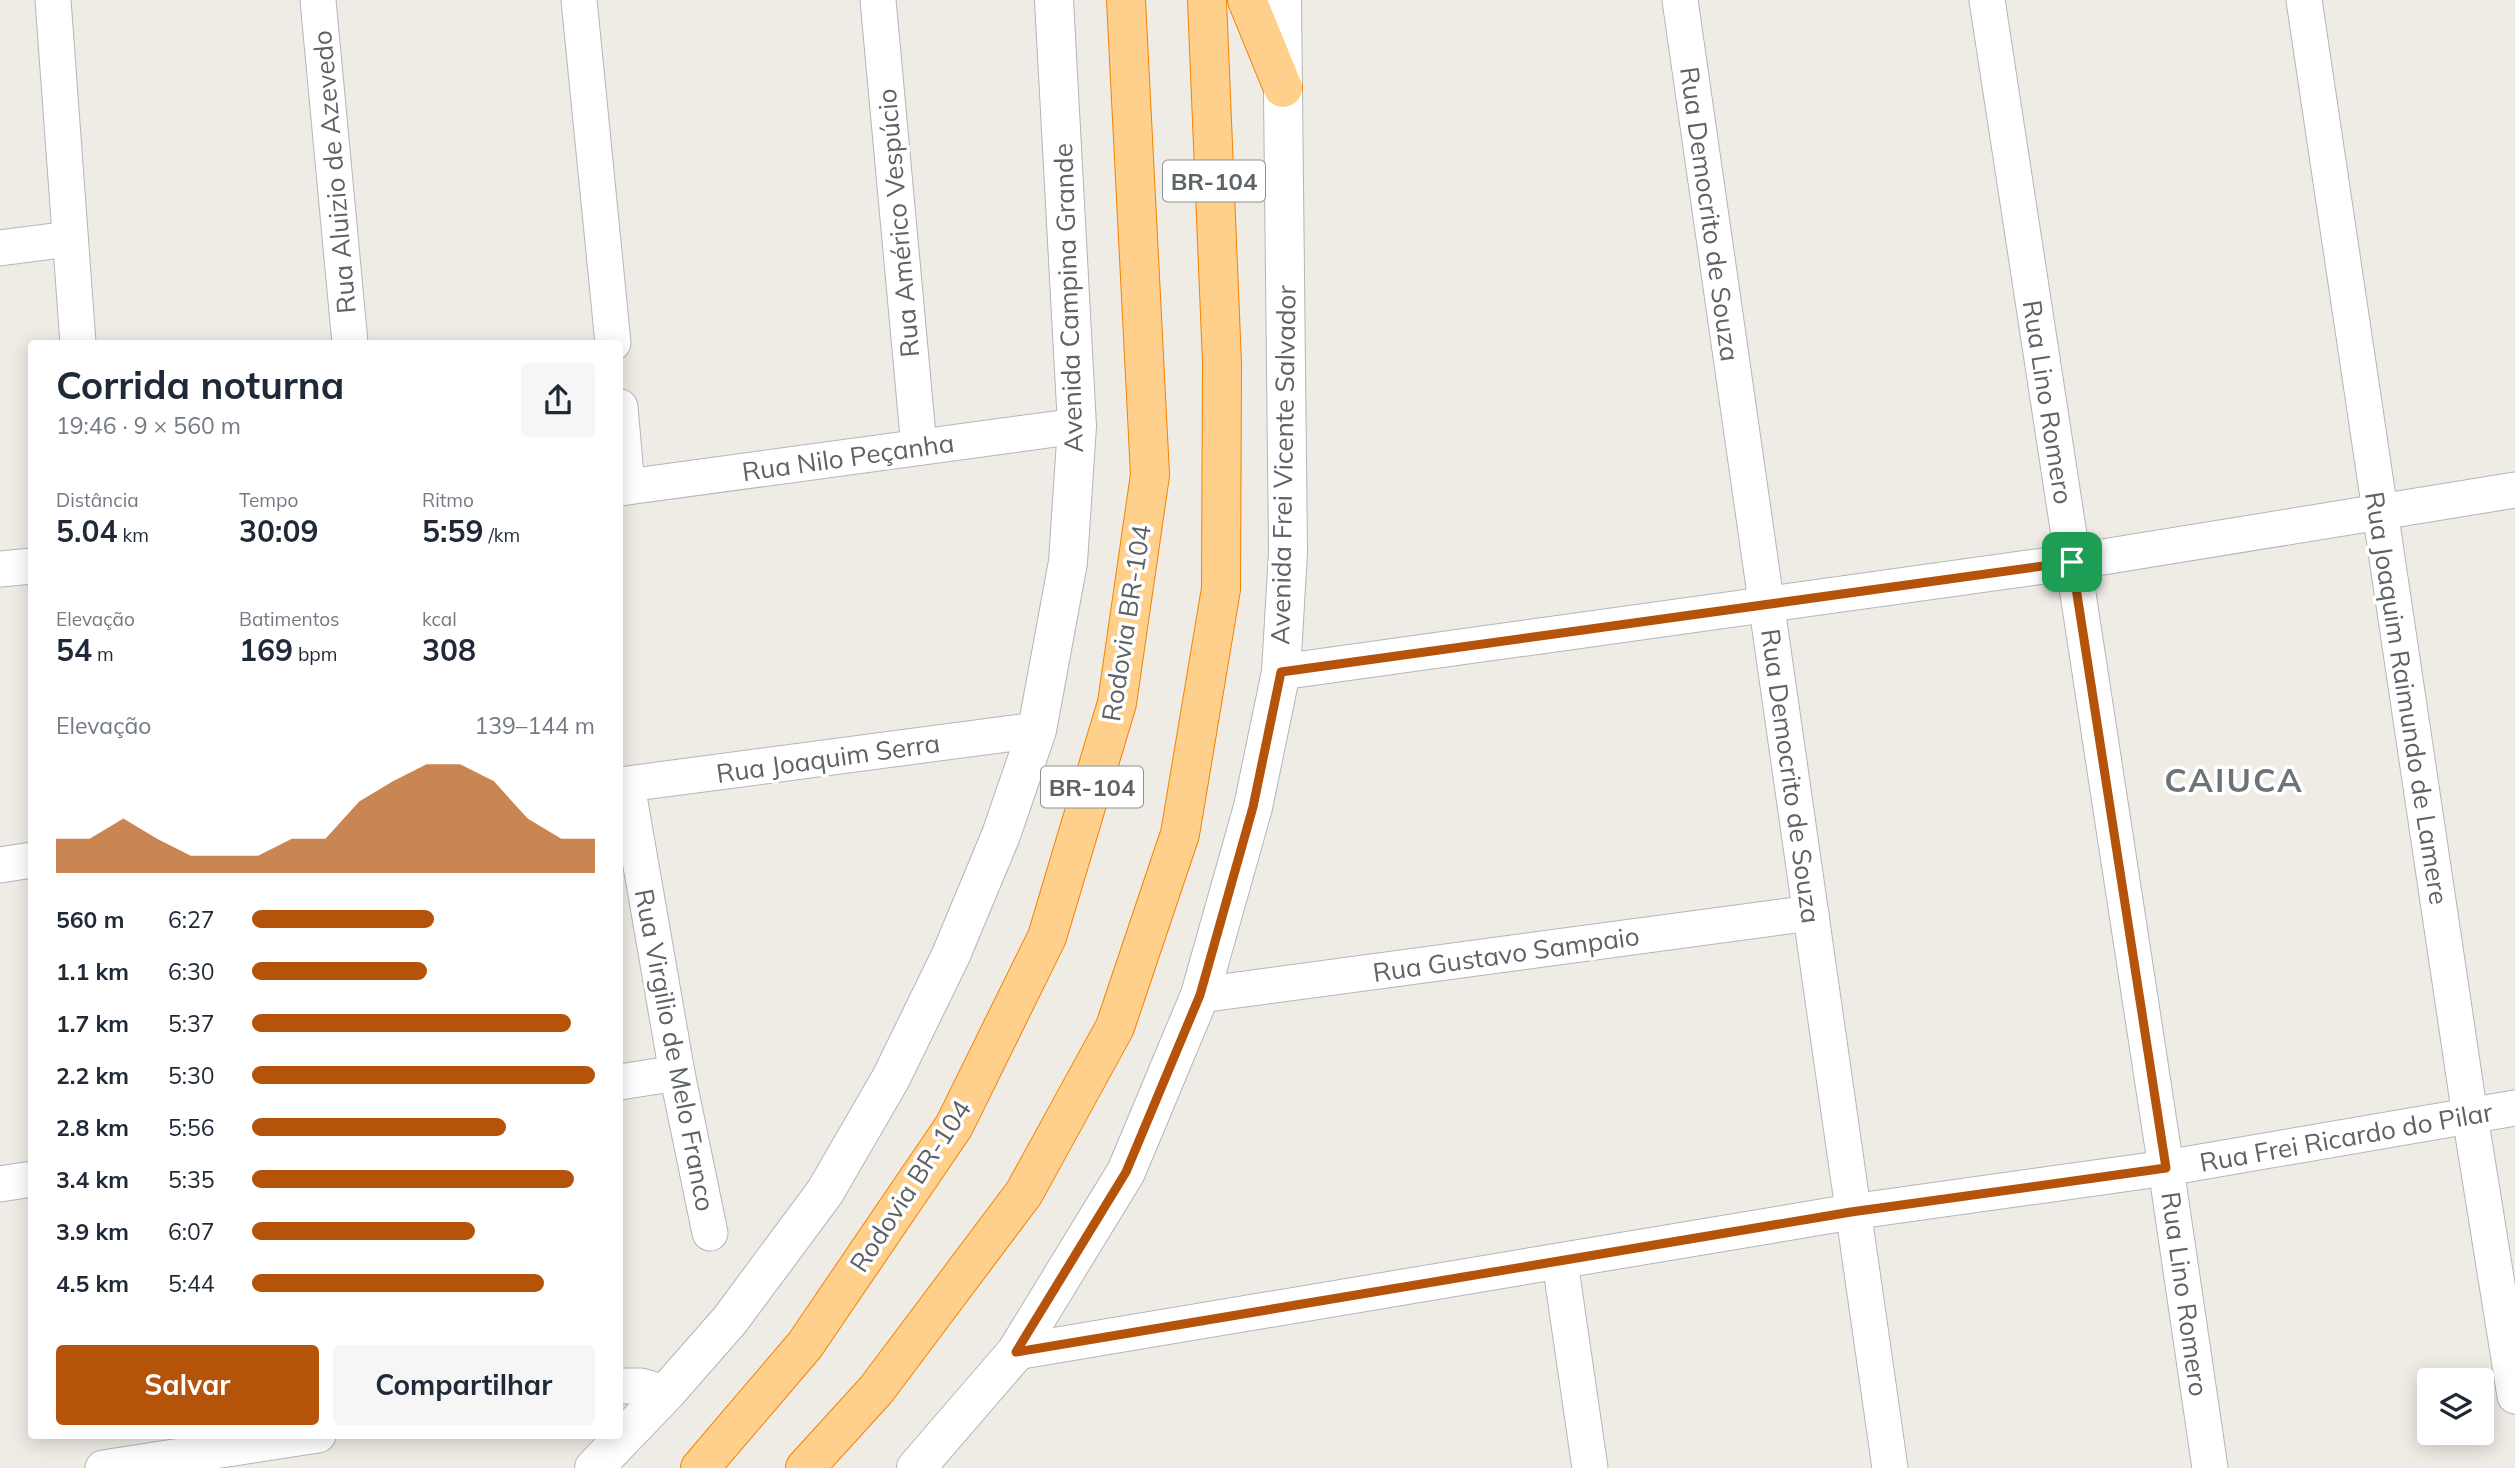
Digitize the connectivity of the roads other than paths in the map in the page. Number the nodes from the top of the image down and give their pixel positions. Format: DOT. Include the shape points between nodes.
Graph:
graph roads {
  1 [pos="53,0"];
  2 [pos="318,0"];
  3 [pos="579,0"];
  4 [pos="878,0"];
  5 [pos="1054,0"];
  6 [pos="1126,0"];
  7 [pos="1206,0"];
  8 [pos="1247,0"];
  9 [pos="1282,0"];
  10 [pos="1679,0"];
  11 [pos="1987,0"];
  12 [pos="2304,0"];
  13 [pos="1283,88"];
  14 [pos="69,239"];
  15 [pos="0,248"];
  16 [pos="78,340"];
  17 [pos="350,340"];
  18 [pos="613,340"];
  19 [pos="1077,426"];
  20 [pos="919,447"];
  21 [pos="623,468"];
  22 [pos="624,488"];
  23 [pos="2515,490"];
  24 [pos="2379,513"];
  25 [pos="2072,562"];
  26 [pos="28,566"];
  27 [pos="0,569"];
  28 [pos="1766,603"];
  29 [pos="1281,672"];
  30 [pos="1037,730"];
  31 [pos="623,785"];
  32 [pos="28,861"];
  33 [pos="0,865"];
  34 [pos="1811,913"];
  35 [pos="1200,995"];
  36 [pos="677,1073"];
  37 [pos="623,1082"];
  38 [pos="2515,1108"];
  39 [pos="2470,1115"];
  40 [pos="2166,1168"];
  41 [pos="28,1180"];
  42 [pos="0,1184"];
  43 [pos="1851,1212"];
  44 [pos="710,1233"];
  45 [pos="1560,1262"];
  46 [pos="1016,1352"];
  47 [pos="623,1387"];
  48 [pos="666,1393"];
  49 [pos="2515,1396"];
  50 [pos="623,1438"];
  51 [pos="295,1439"];
  52 [pos="622,1439"];
  53 [pos="226,1451"];
  54 [pos="103,1468"];
  55 [pos="594,1468"];
  56 [pos="700,1468"];
  57 [pos="805,1468"];
  58 [pos="916,1468"];
  59 [pos="1590,1468"];
  60 [pos="1890,1468"];
  61 [pos="2210,1468"];
  1 -- 14 [label="street"];
  2 -- 17 [label="street, Rua Aluizio de Azevedo"];
  3 -- 18 [label="street"];
  4 -- 20 [label="street, Rua Américo Vespúcio"];
  5 -- 19 [label="main road, Avenida Campina Grande"];
  6 -- 56 [label="highway, Rodovia BR-104 / BR-104" via="1150,475 1117,703 1047,937 954,1126 804,1345"];
  7 -- 57 [label="highway, BR-104" via="1222,363 1221,589 1180,834 1115,1027 1024,1194 876,1390"];
  8 -- 13 [label="highway"];
  9 -- 13 [label="main road, Avenida Frei Vicente Salvador"];
  10 -- 28 [label="street, Rua Democrito de Souza"];
  11 -- 25 [label="street, Rua Lino Romero"];
  12 -- 24 [label="street, Rua Joaquim Raimundo de Lamere"];
  13 -- 29 [label="main road, Avenida Frei Vicente Salvador" via="1288,537"];
  14 -- 15 [label="street"];
  14 -- 16 [label="street"];
  19 -- 20 [label="street, Rua Nilo Peçanha"];
  19 -- 30 [label="main road, Avenida Campina Grande" via="1068,562"];
  20 -- 22 [label="street, Rua Nilo Peçanha"];
  21 -- 22 [label="street"];
  23 -- 24 [label="street"];
  24 -- 25 [label="street"];
  24 -- 39 [label="street, Rua Joaquim Raimundo de Lamere"];
  25 -- 28 [label="street"];
  25 -- 40 [label="street, Rua Lino Romero"];
  26 -- 27 [label="street"];
  28 -- 29 [label="street"];
  28 -- 34 [label="street, Rua Democrito de Souza"];
  29 -- 35 [label="main road, Avenida Frei Vicente Salvador" via="1253,807"];
  30 -- 31 [label="street, Rua Joaquim Serra"];
  30 -- 48 [label="main road, Avenida Campina Grande" via="1002,835 957,943 891,1078 825,1192 730,1321"];
  31 -- 36 [label="street, Rua Virgilio de Melo Franco"];
  32 -- 33 [label="street"];
  34 -- 35 [label="street, Rua Gustavo Sampaio"];
  34 -- 43 [label="street, Rua Democrito de Souza"];
  35 -- 46 [label="main road, Avenida Frei Vicente Salvador" via="1126,1172"];
  36 -- 37 [label="street"];
  36 -- 44 [label="street, Rua Virgilio de Melo Franco"];
  38 -- 39 [label="street, Rua Frei Ricardo do Pilar"];
  39 -- 40 [label="street, Rua Frei Ricardo do Pilar"];
  39 -- 49 [label="street, Rua Joaquim Raimundo de Lamere"];
  40 -- 43 [label="street, Rua Frei Ricardo do Pilar"];
  40 -- 61 [label="street, Rua Lino Romero"];
  41 -- 42 [label="street"];
  43 -- 45 [label="street, Rua Frei Ricardo do Pilar"];
  43 -- 60 [label="street, Rua Democrito de Souza"];
  45 -- 46 [label="street, Rua Frei Ricardo do Pilar"];
  45 -- 59 [label="street"];
  46 -- 58 [label="main road, Avenida Frei Vicente Salvador"];
  47 -- 48 [label="street"];
  48 -- 50 [label="main road, Avenida Campina Grande"];
  51 -- 53 [label="street"];
  52 -- 55 [label="main road, Avenida Campina Grande"];
  53 -- 54 [label="street"];
}
